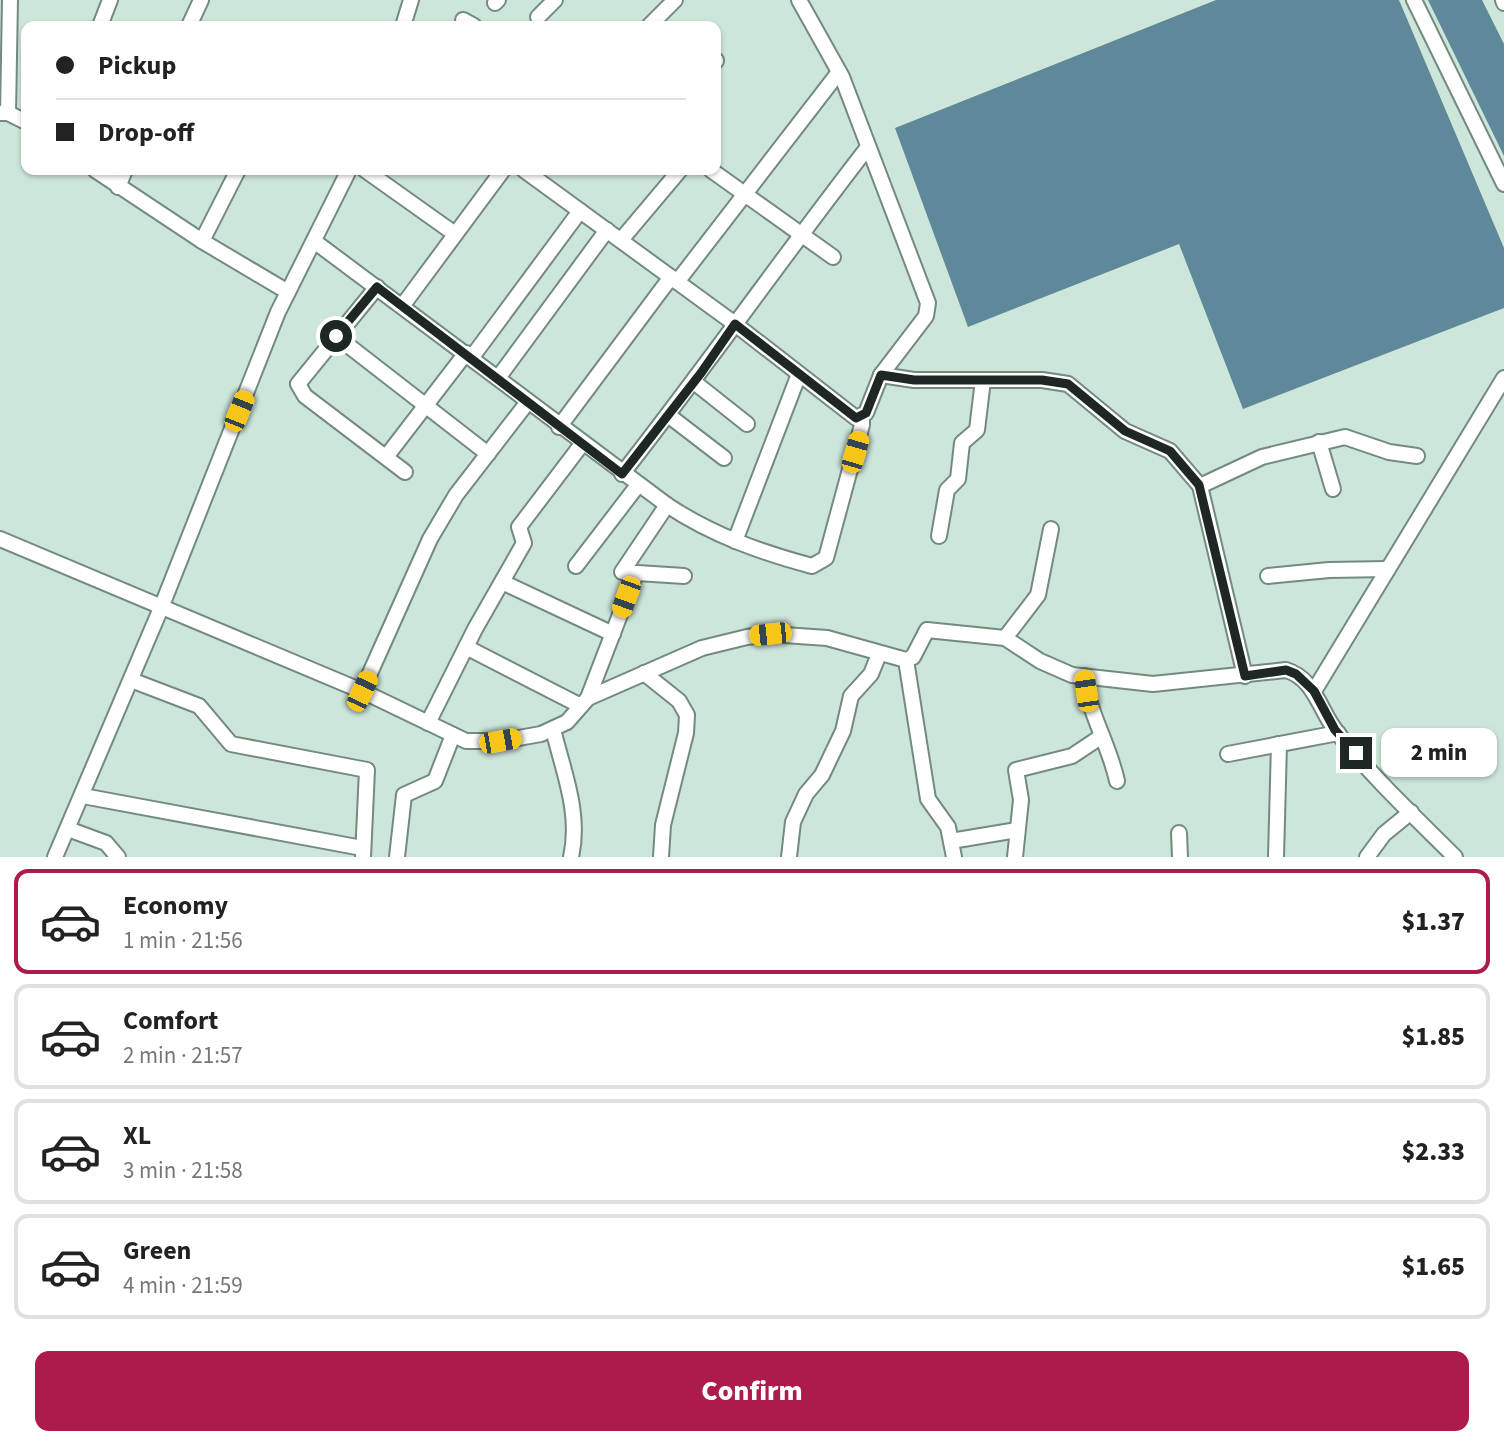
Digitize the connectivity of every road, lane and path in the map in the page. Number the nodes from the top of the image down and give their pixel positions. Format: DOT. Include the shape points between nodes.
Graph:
graph roads {
  1 [pos="9,0"];
  2 [pos="110,0"];
  3 [pos="201,0"];
  4 [pos="411,0"];
  5 [pos="555,0"];
  6 [pos="675,0"];
  7 [pos="799,0"];
  8 [pos="1414,0"];
  9 [pos="538,17"];
  10 [pos="102,21"];
  11 [pos="191,21"];
  12 [pos="405,21"];
  13 [pos="654,21"];
  14 [pos="839,72"];
  15 [pos="4,113"];
  16 [pos="21,120"];
  17 [pos="868,147"];
  18 [pos="102,175"];
  19 [pos="123,175"];
  20 [pos="235,175"];
  21 [pos="347,175"];
  22 [pos="372,175"];
  23 [pos="499,175"];
  24 [pos="534,175"];
  25 [pos="676,175"];
  26 [pos="718,175"];
  27 [pos="1504,184"];
  28 [pos="118,187"];
  29 [pos="744,193"];
  30 [pos="580,211"];
  31 [pos="607,230"];
  32 [pos="455,234"];
  33 [pos="800,234"];
  34 [pos="621,240"];
  35 [pos="201,241"];
  36 [pos="314,241"];
  37 [pos="833,257"];
  38 [pos="674,279"];
  39 [pos="377,287"];
  40 [pos="288,292"];
  41 [pos="402,305"];
  42 [pos="735,324"];
  43 [pos="336,336"];
  44 [pos="469,355"];
  45 [pos="799,374"];
  46 [pos="881,375"];
  47 [pos="498,378"];
  48 [pos="1504,378"];
  49 [pos="983,380"];
  50 [pos="694,382"];
  51 [pos="527,403"];
  52 [pos="425,405"];
  53 [pos="668,415"];
  54 [pos="862,417"];
  55 [pos="747,424"];
  56 [pos="559,427"];
  57 [pos="1319,442"];
  58 [pos="582,444"];
  59 [pos="488,454"];
  60 [pos="1417,456"];
  61 [pos="386,457"];
  62 [pos="724,458"];
  63 [pos="405,472"];
  64 [pos="622,474"];
  65 [pos="638,485"];
  66 [pos="1199,485"];
  67 [pos="1333,489"];
  68 [pos="667,505"];
  69 [pos="1051,529"];
  70 [pos="939,537"];
  71 [pos="0,539"];
  72 [pos="735,541"];
  73 [pos="576,566"];
  74 [pos="1388,569"];
  75 [pos="636,573"];
  76 [pos="684,576"];
  77 [pos="1268,576"];
  78 [pos="502,582"];
  79 [pos="161,608"];
  80 [pos="613,634"];
  81 [pos="1005,638"];
  82 [pos="466,647"];
  83 [pos="879,654"];
  84 [pos="906,660"];
  85 [pos="644,673"];
  86 [pos="1084,676"];
  87 [pos="1245,676"];
  88 [pos="131,680"];
  89 [pos="362,691"];
  90 [pos="1314,691"];
  91 [pos="585,702"];
  92 [pos="428,723"];
  93 [pos="552,729"];
  94 [pos="1338,733"];
  95 [pos="453,735"];
  96 [pos="1102,736"];
  97 [pos="1279,744"];
  98 [pos="1228,754"];
  99 [pos="1117,781"];
  100 [pos="83,796"];
  101 [pos="1410,812"];
  102 [pos="68,829"];
  103 [pos="1017,830"];
  104 [pos="1179,833"];
  105 [pos="951,841"];
  106 [pos="363,853"];
  107 [pos="55,857"];
  108 [pos="118,857"];
  109 [pos="397,857"];
  110 [pos="571,857"];
  111 [pos="661,857"];
  112 [pos="789,857"];
  113 [pos="954,857"];
  114 [pos="1015,857"];
  115 [pos="1180,857"];
  116 [pos="1276,857"];
  117 [pos="1367,857"];
  118 [pos="1455,857"];
  1 -- 15 [label="street"];
  2 -- 10 [label="street"];
  3 -- 11 [label="street"];
  4 -- 12 [label="street"];
  5 -- 9 [label="street"];
  6 -- 13 [label="street"];
  7 -- 14 [label="street"];
  8 -- 27 [label="street"];
  14 -- 17 [label="street"];
  14 -- 29 [label="street"];
  15 -- 16 [label="street"];
  17 -- 33 [label="street"];
  17 -- 46 [label="street" via="928,303 919,327"];
  18 -- 28 [label="street"];
  19 -- 28 [label="street"];
  20 -- 35 [label="street"];
  21 -- 36 [label="street"];
  22 -- 32 [label="street"];
  23 -- 32 [label="street"];
  24 -- 30 [label="street"];
  25 -- 34 [label="street"];
  26 -- 29 [label="street"];
  28 -- 35 [label="street"];
  29 -- 33 [label="street"];
  29 -- 38 [label="street"];
  30 -- 31 [label="street"];
  30 -- 44 [label="street"];
  31 -- 34 [label="street"];
  31 -- 47 [label="street"];
  32 -- 41 [label="street"];
  33 -- 37 [label="street"];
  33 -- 42 [label="street"];
  34 -- 38 [label="street"];
  35 -- 40 [label="street"];
  36 -- 39 [label="street"];
  36 -- 40 [label="street"];
  38 -- 42 [label="street"];
  38 -- 56 [label="street"];
  39 -- 41 [label="street"];
  39 -- 43 [label="street"];
  40 -- 79 [label="street"];
  41 -- 44 [label="street"];
  42 -- 45 [label="street"];
  42 -- 50 [label="street"];
  43 -- 52 [label="street"];
  43 -- 61 [label="street" via="300,379 299,390"];
  44 -- 47 [label="street"];
  44 -- 52 [label="street"];
  45 -- 54 [label="street" via="856,418"];
  45 -- 72 [label="street"];
  46 -- 49 [label="street"];
  46 -- 54 [label="street"];
  47 -- 51 [label="street"];
  48 -- 74 [label="street"];
  49 -- 66 [label="street" via="1068,384 1125,431 1170,451"];
  49 -- 70 [label="street" via="976,430 962,443 958,479 947,490"];
  50 -- 53 [label="street"];
  50 -- 55 [label="street"];
  51 -- 56 [label="street"];
  51 -- 59 [label="street"];
  52 -- 59 [label="street"];
  52 -- 61 [label="street"];
  53 -- 62 [label="street"];
  53 -- 64 [label="street"];
  54 -- 72 [label="street" via="826,558 812,566"];
  56 -- 58 [label="street"];
  57 -- 60 [label="street" via="1345,437"];
  57 -- 66 [label="street" via="1262,457"];
  57 -- 67 [label="street"];
  58 -- 64 [label="street"];
  58 -- 78 [label="street" via="519,527 524,543"];
  59 -- 89 [label="street" via="430,539"];
  61 -- 63 [label="street"];
  64 -- 65 [label="street"];
  65 -- 68 [label="street"];
  65 -- 73 [label="street"];
  66 -- 87 [label="street"];
  68 -- 72 [label="street"];
  68 -- 75 [label="street" via="622,572"];
  69 -- 81 [label="street" via="1038,595"];
  71 -- 79 [label="street"];
  74 -- 77 [label="street"];
  74 -- 90 [label="street"];
  75 -- 76 [label="street"];
  75 -- 80 [label="street"];
  78 -- 80 [label="street"];
  78 -- 82 [label="street"];
  79 -- 88 [label="street"];
  79 -- 89 [label="street"];
  80 -- 91 [label="street"];
  81 -- 84 [label="street" via="926,630 913,657"];
  81 -- 86 [label="street" via="1040,661"];
  82 -- 91 [label="street"];
  82 -- 92 [label="street"];
  83 -- 84 [label="street"];
  83 -- 85 [label="street" via="827,638 770,634 702,648"];
  83 -- 112 [label="street" via="871,674 851,696 843,731 793,822"];
  84 -- 105 [label="street" via="928,799 948,827"];
  85 -- 91 [label="street"];
  85 -- 111 [label="street" via="679,701 687,715 663,825"];
  86 -- 87 [label="street" via="1153,684"];
  86 -- 96 [label="street" via="1088,702"];
  87 -- 90 [label="street" via="1286,670"];
  88 -- 100 [label="street"];
  88 -- 106 [label="street" via="199,706 231,744 367,770"];
  89 -- 92 [label="street"];
  90 -- 94 [label="street"];
  91 -- 93 [label="street" via="567,722"];
  92 -- 95 [label="street"];
  93 -- 95 [label="street" via="500,741 466,741"];
  93 -- 110 [label="street" via="572,801 576,835"];
  94 -- 97 [label="street"];
  94 -- 101 [label="street"];
  95 -- 109 [label="street" via="435,781 404,795"];
  96 -- 99 [label="street"];
  96 -- 103 [label="street" via="1072,756 1016,770 1021,800"];
  97 -- 98 [label="street"];
  97 -- 116 [label="street"];
  100 -- 102 [label="street"];
  100 -- 106 [label="street"];
  101 -- 117 [label="street" via="1384,834"];
  101 -- 118 [label="street"];
  102 -- 107 [label="street"];
  102 -- 108 [label="street" via="106,843"];
  103 -- 105 [label="street"];
  103 -- 114 [label="street"];
  104 -- 115 [label="street"];
  105 -- 113 [label="street"];
}
